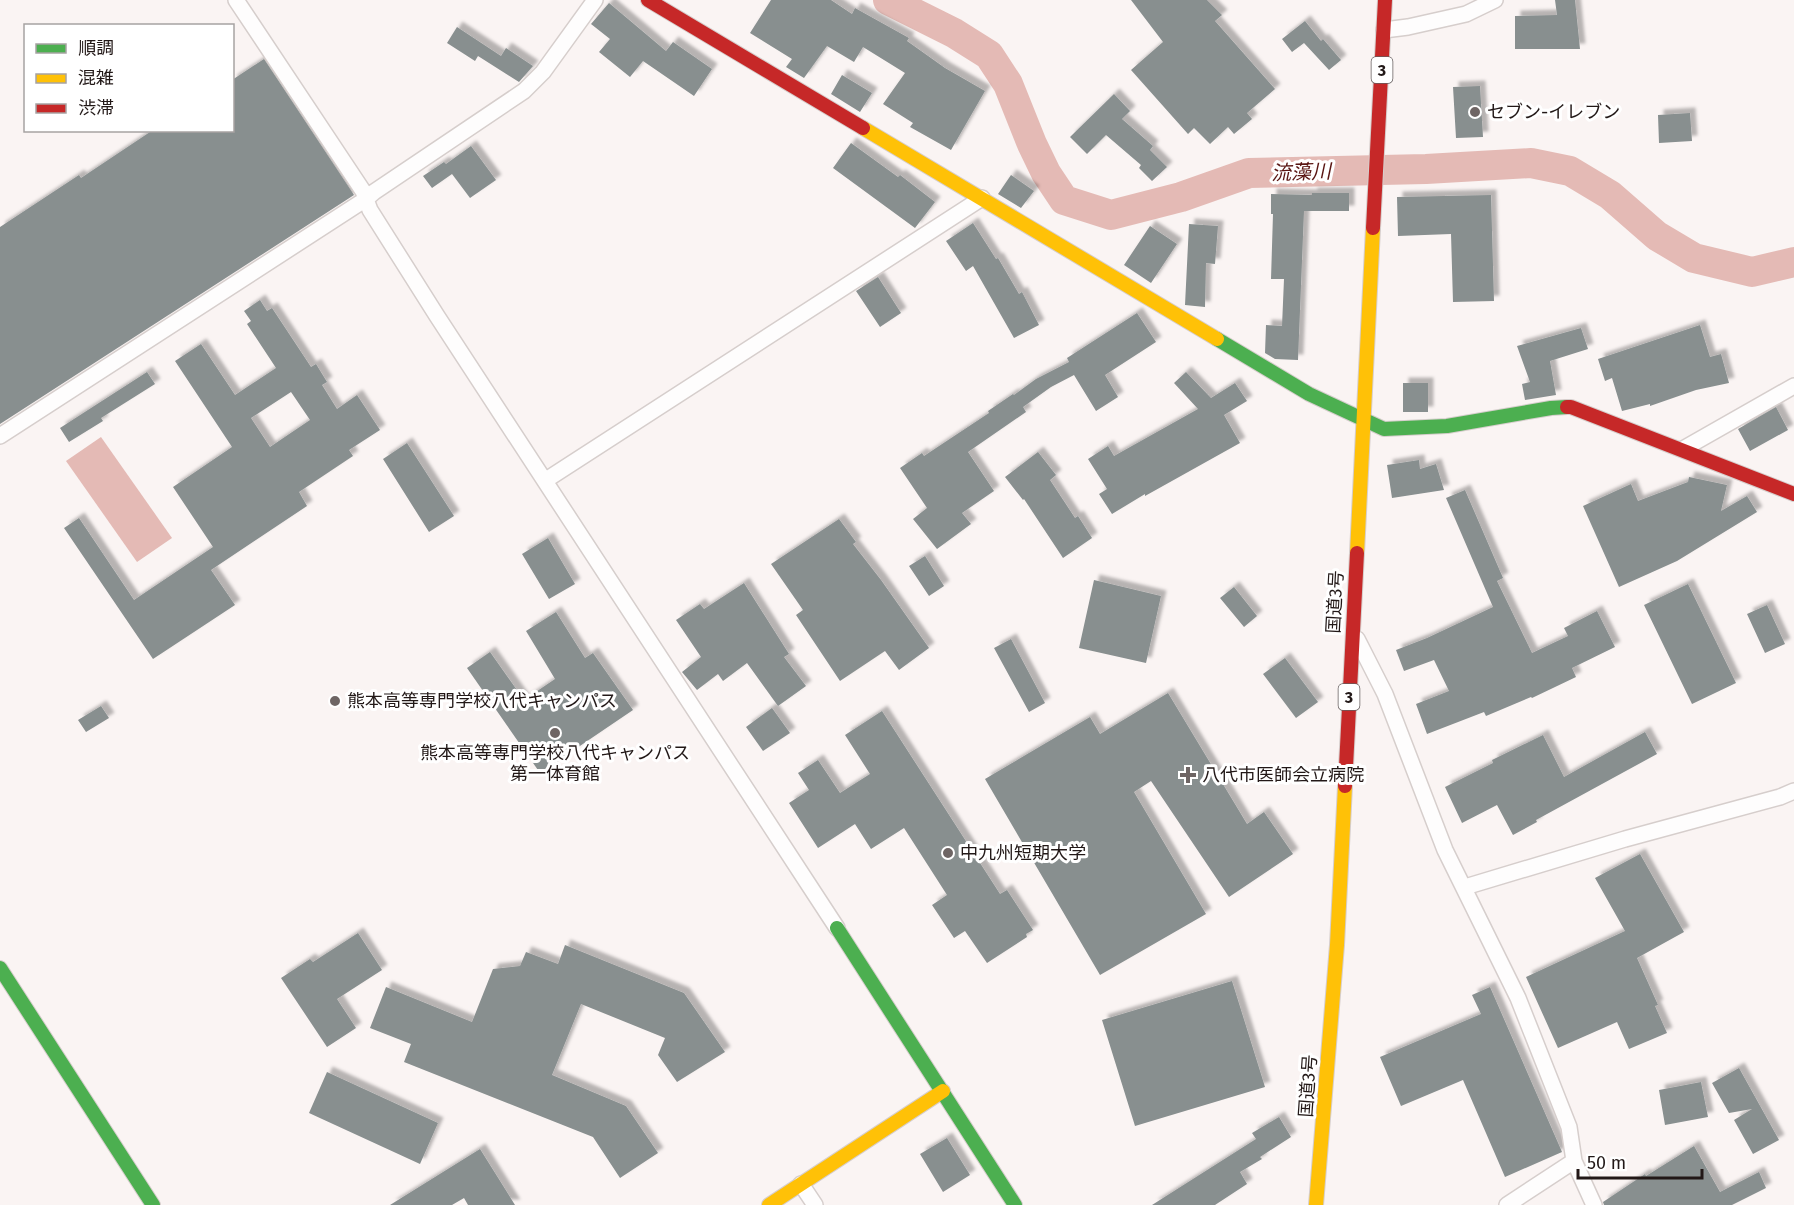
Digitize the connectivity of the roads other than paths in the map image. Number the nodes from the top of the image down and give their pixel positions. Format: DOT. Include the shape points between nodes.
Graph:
graph roads {
  1 [pos="236,0"];
  2 [pos="595,0"];
  3 [pos="648,0"];
  4 [pos="1384,0"];
  5 [pos="1495,0"];
  6 [pos="1384,30"];
  7 [pos="982,198"];
  8 [pos="366,199"];
  9 [pos="1794,386"];
  10 [pos="1364,419"];
  11 [pos="0,436"];
  12 [pos="1683,449"];
  13 [pos="546,480"];
  14 [pos="1794,494"];
  15 [pos="1352,628"];
  16 [pos="1794,791"];
  17 [pos="1464,887"];
  18 [pos="837,928"];
  19 [pos="0,968"];
  20 [pos="943,1091"];
  21 [pos="1574,1161"];
  22 [pos="801,1184"];
  23 [pos="153,1205"];
  24 [pos="769,1205"];
  25 [pos="815,1205"];
  26 [pos="1015,1205"];
  27 [pos="1316,1205"];
  28 [pos="1507,1205"];
  29 [pos="1594,1205"];
  1 -- 8 [label="street"];
  2 -- 8 [label="street" via="543,72 524,91"];
  3 -- 7 [label="main road"];
  4 -- 6 [label="main road, 国道3号 / 3"];
  5 -- 6 [label="street" via="1466,14"];
  6 -- 10 [label="main road, 国道3号 / 3"];
  7 -- 10 [label="main road" via="1309,394"];
  7 -- 13 [label="street"];
  8 -- 11 [label="street"];
  8 -- 13 [label="street"];
  9 -- 12 [label="street"];
  10 -- 12 [label="main road" via="1384,429 1447,426 1571,407"];
  10 -- 15 [label="main road, 国道3号 / 3"];
  12 -- 14 [label="main road"];
  13 -- 18 [label="street"];
  15 -- 17 [label="street" via="1385,694 1445,850"];
  15 -- 27 [label="main road, 国道3号 / 3" via="1337,945"];
  16 -- 17 [label="street"];
  17 -- 21 [label="street" via="1518,998 1569,1127"];
  18 -- 20 [label="main road"];
  19 -- 23 [label="main road"];
  20 -- 22 [label="main road"];
  20 -- 26 [label="main road"];
  21 -- 28 [label="street"];
  21 -- 29 [label="street"];
  22 -- 24 [label="main road"];
  22 -- 25 [label="street"];
}
